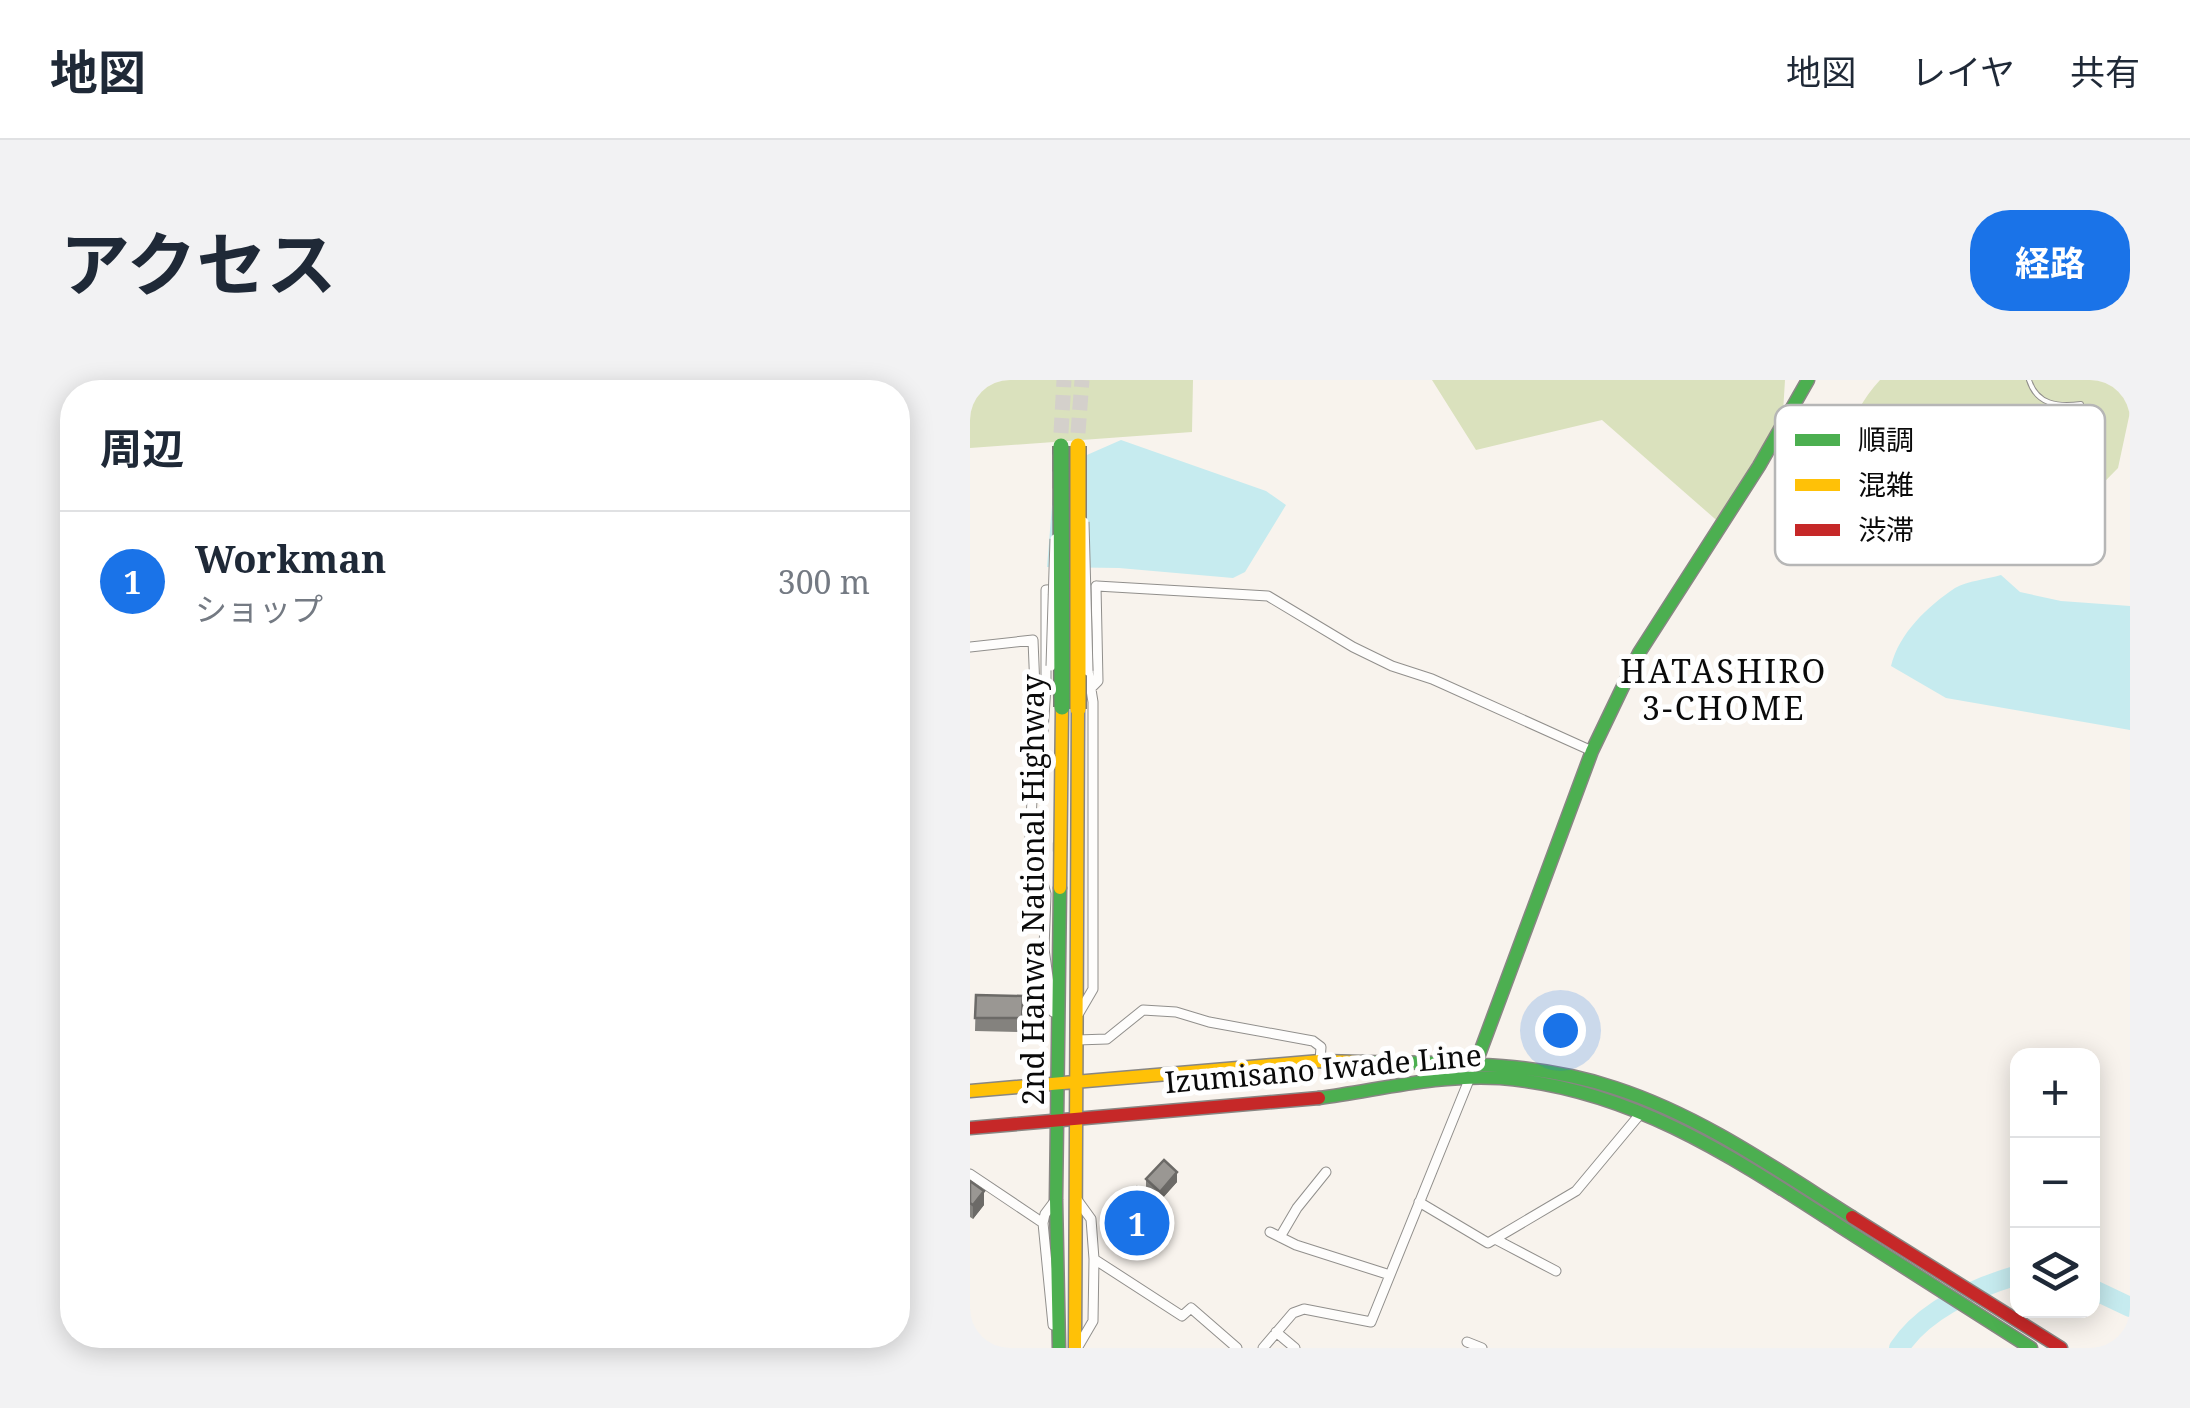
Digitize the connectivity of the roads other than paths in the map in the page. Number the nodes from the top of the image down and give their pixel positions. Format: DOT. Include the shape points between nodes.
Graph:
graph roads {
  1 [pos="1808,380"];
  2 [pos="2029,380"];
  3 [pos="2082,404"];
  4 [pos="1794,405"];
  5 [pos="2059,405"];
  6 [pos="2072,405"];
  7 [pos="1775,439"];
  8 [pos="1078,480"];
  9 [pos="1060,494"];
  10 [pos="1097,586"];
  11 [pos="970,647"];
  12 [pos="1046,688"];
  13 [pos="1090,689"];
  14 [pos="1070,708"];
  15 [pos="1592,751"];
  16 [pos="1076,1016"];
  17 [pos="1059,1034"];
  18 [pos="1077,1040"];
  19 [pos="1320,1061"];
  20 [pos="1476,1063"];
  21 [pos="1469,1079"];
  22 [pos="1058,1082"];
  23 [pos="1078,1082"];
  24 [pos="970,1091"];
  25 [pos="1641,1113"];
  26 [pos="1078,1120"];
  27 [pos="1058,1123"];
  28 [pos="970,1128"];
  29 [pos="1326,1172"];
  30 [pos="970,1174"];
  31 [pos="1056,1200"];
  32 [pos="1078,1201"];
  33 [pos="1419,1202"];
  34 [pos="1044,1223"];
  35 [pos="1495,1239"];
  36 [pos="1094,1259"];
  37 [pos="1556,1270"];
  38 [pos="1925,1273"];
  39 [pos="1390,1275"];
  40 [pos="2014,1328"];
  41 [pos="1276,1332"];
  42 [pos="1467,1342"];
  43 [pos="1059,1348"];
  44 [pos="1077,1348"];
  45 [pos="1237,1348"];
  46 [pos="1263,1348"];
  47 [pos="1294,1348"];
  48 [pos="1482,1348"];
  49 [pos="2031,1348"];
  50 [pos="2061,1348"];
  1 -- 4 [label="main road"];
  2 -- 5 [label="lane" via="2042,401"];
  3 -- 6 [label="lane"];
  7 -- 15 [label="main road" via="1639,653"];
  8 -- 9 [label="main road, 2nd Hanwa National Highway, bridge" via="1070,440"];
  8 -- 13 [label="street, bridge"];
  8 -- 14 [label="main road, 2nd Hanwa National Highway, bridge"];
  9 -- 12 [label="street, bridge"];
  9 -- 14 [label="main road, 2nd Hanwa National Highway, bridge"];
  10 -- 12 [label="street" via="1046,590"];
  10 -- 13 [label="street" via="1098,681"];
  10 -- 15 [label="street" via="1268,596 1392,666"];
  11 -- 12 [label="street" via="1033,640 1034,689"];
  12 -- 13 [label="street"];
  12 -- 17 [label="street" via="1030,820 1046,894 1044,949"];
  13 -- 16 [label="street" via="1093,989"];
  14 -- 16 [label="main road, 2nd Hanwa National Highway"];
  14 -- 17 [label="main road, 2nd Hanwa National Highway"];
  15 -- 20 [label="main road"];
  16 -- 18 [label="main road, 2nd Hanwa National Highway"];
  17 -- 22 [label="main road, 2nd Hanwa National Highway"];
  18 -- 19 [label="street" via="1107,1039 1143,1010 1176,1012 1313,1040 1321,1047"];
  18 -- 23 [label="main road, 2nd Hanwa National Highway"];
  19 -- 20 [label="main road, Izumisano Iwade Line"];
  19 -- 23 [label="main road, Izumisano Iwade Line"];
  20 -- 21 [label="street"];
  20 -- 38 [label="main road, Izumisano Iwade Line" via="1616,1088 1676,1112 1768,1162"];
  21 -- 25 [label="main road, Izumisano Iwade Line" via="1523,1080"];
  21 -- 26 [label="main road, Izumisano Iwade Line"];
  21 -- 33 [label="street"];
  22 -- 23 [label="main road, Izumisano Iwade Line"];
  22 -- 24 [label="main road, Izumisano Iwade Line"];
  22 -- 27 [label="main road, 2nd Hanwa National Highway"];
  23 -- 26 [label="main road, 2nd Hanwa National Highway"];
  25 -- 35 [label="street" via="1576,1191"];
  25 -- 38 [label="main road, Izumisano Iwade Line" via="1718,1148"];
  26 -- 27 [label="main road, Izumisano Iwade Line"];
  26 -- 32 [label="main road, 2nd Hanwa National Highway"];
  27 -- 28 [label="main road, Izumisano Iwade Line"];
  27 -- 31 [label="main road, 2nd Hanwa National Highway"];
  29 -- 39 [label="street" via="1275,1235"];
  30 -- 34 [label="street"];
  31 -- 34 [label="street"];
  31 -- 43 [label="main road, 2nd Hanwa National Highway"];
  32 -- 36 [label="street" via="1090,1219"];
  32 -- 44 [label="main road, 2nd Hanwa National Highway"];
  33 -- 35 [label="street" via="1488,1244"];
  33 -- 39 [label="street"];
  34 -- 43 [label="street"];
  35 -- 37 [label="street"];
  36 -- 44 [label="street" via="1092,1322"];
  36 -- 45 [label="street" via="1182,1316 1192,1308"];
  38 -- 40 [label="main road, Izumisano Iwade Line"];
  39 -- 41 [label="street" via="1372,1322 1304,1309"];
  40 -- 49 [label="main road, Izumisano Iwade Line"];
  40 -- 50 [label="main road, Izumisano Iwade Line"];
  41 -- 46 [label="street"];
  41 -- 47 [label="street"];
  42 -- 48 [label="street"];
}
